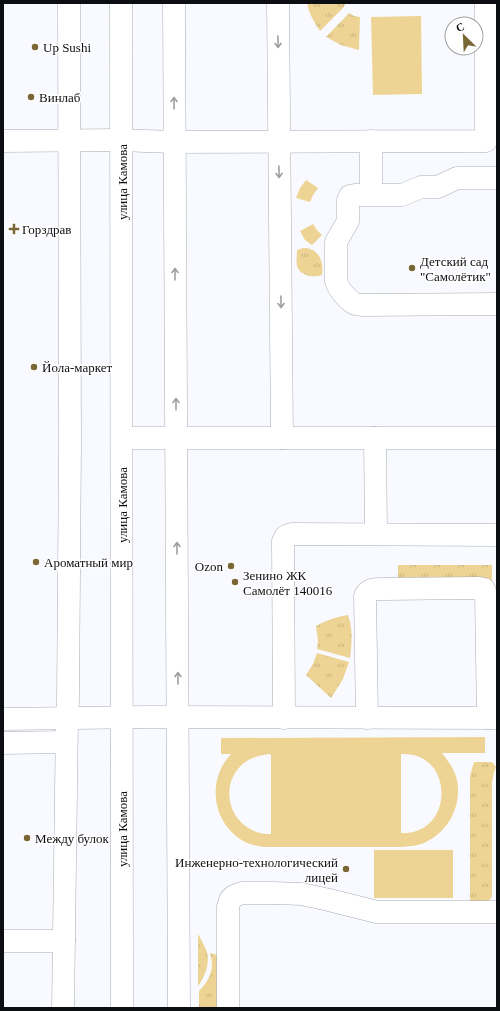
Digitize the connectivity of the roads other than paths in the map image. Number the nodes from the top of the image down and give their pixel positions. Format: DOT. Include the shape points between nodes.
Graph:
graph roads {
  1 [pos="69,3"];
  2 [pos="122,3"];
  3 [pos="174,3"];
  4 [pos="278,3"];
  5 [pos="486,3"];
  6 [pos="122,140"];
  7 [pos="3,141"];
  8 [pos="70,141"];
  9 [pos="279,141"];
  10 [pos="492,141"];
  11 [pos="175,142"];
  12 [pos="370,142"];
  13 [pos="497,178"];
  14 [pos="371,194"];
  15 [pos="497,304"];
  16 [pos="122,438"];
  17 [pos="176,438"];
  18 [pos="282,438"];
  19 [pos="375,438"];
  20 [pos="497,438"];
  21 [pos="376,534"];
  22 [pos="497,535"];
  23 [pos="122,717"];
  24 [pos="178,717"];
  25 [pos="284,718"];
  26 [pos="367,718"];
  27 [pos="493,718"];
  28 [pos="3,719"];
  29 [pos="67,719"];
  30 [pos="66,742"];
  31 [pos="3,743"];
  32 [pos="497,912"];
  33 [pos="3,941"];
  34 [pos="64,941"];
  35 [pos="63,1008"];
  36 [pos="122,1008"];
  37 [pos="179,1008"];
  38 [pos="228,1008"];
  1 -- 8 [label="street"];
  2 -- 6 [label="street, улица Камова"];
  11 -- 3 [label="street, one-way"];
  4 -- 9 [label="street, one-way"];
  5 -- 10 [label="street"];
  6 -- 8 [label="street"];
  6 -- 11 [label="street"];
  6 -- 16 [label="street, улица Камова"];
  7 -- 8 [label="street"];
  8 -- 29 [label="street"];
  9 -- 11 [label="street"];
  9 -- 12 [label="street"];
  9 -- 18 [label="street, one-way"];
  10 -- 12 [label="street"];
  17 -- 11 [label="street, one-way"];
  12 -- 14 [label="street"];
  13 -- 14 [label="street" via="454,179 438,187 421,187 402,195"];
  14 -- 15 [label="street" via="350,196 348,221 336,242 337,286 352,301 362,305"];
  16 -- 17 [label="street"];
  16 -- 23 [label="street, улица Камова"];
  17 -- 18 [label="street"];
  24 -- 17 [label="street, one-way"];
  18 -- 19 [label="street"];
  19 -- 20 [label="street"];
  19 -- 21 [label="street"];
  21 -- 22 [label="street"];
  21 -- 25 [label="street" via="292,534 282,541"];
  23 -- 24 [label="street"];
  23 -- 29 [label="street"];
  23 -- 36 [label="street, улица Камова"];
  24 -- 25 [label="street"];
  24 -- 37 [label="street"];
  25 -- 26 [label="street"];
  26 -- 27 [label="street"];
  26 -- 27 [label="street" via="365,596 368,591 479,588 484,589 486,594"];
  28 -- 29 [label="street"];
  29 -- 30 [label="street"];
  30 -- 31 [label="street"];
  30 -- 34 [label="street"];
  32 -- 38 [label="street" via="377,912 302,894 242,893 230,900 228,907"];
  33 -- 34 [label="street"];
  34 -- 35 [label="street"];
}
